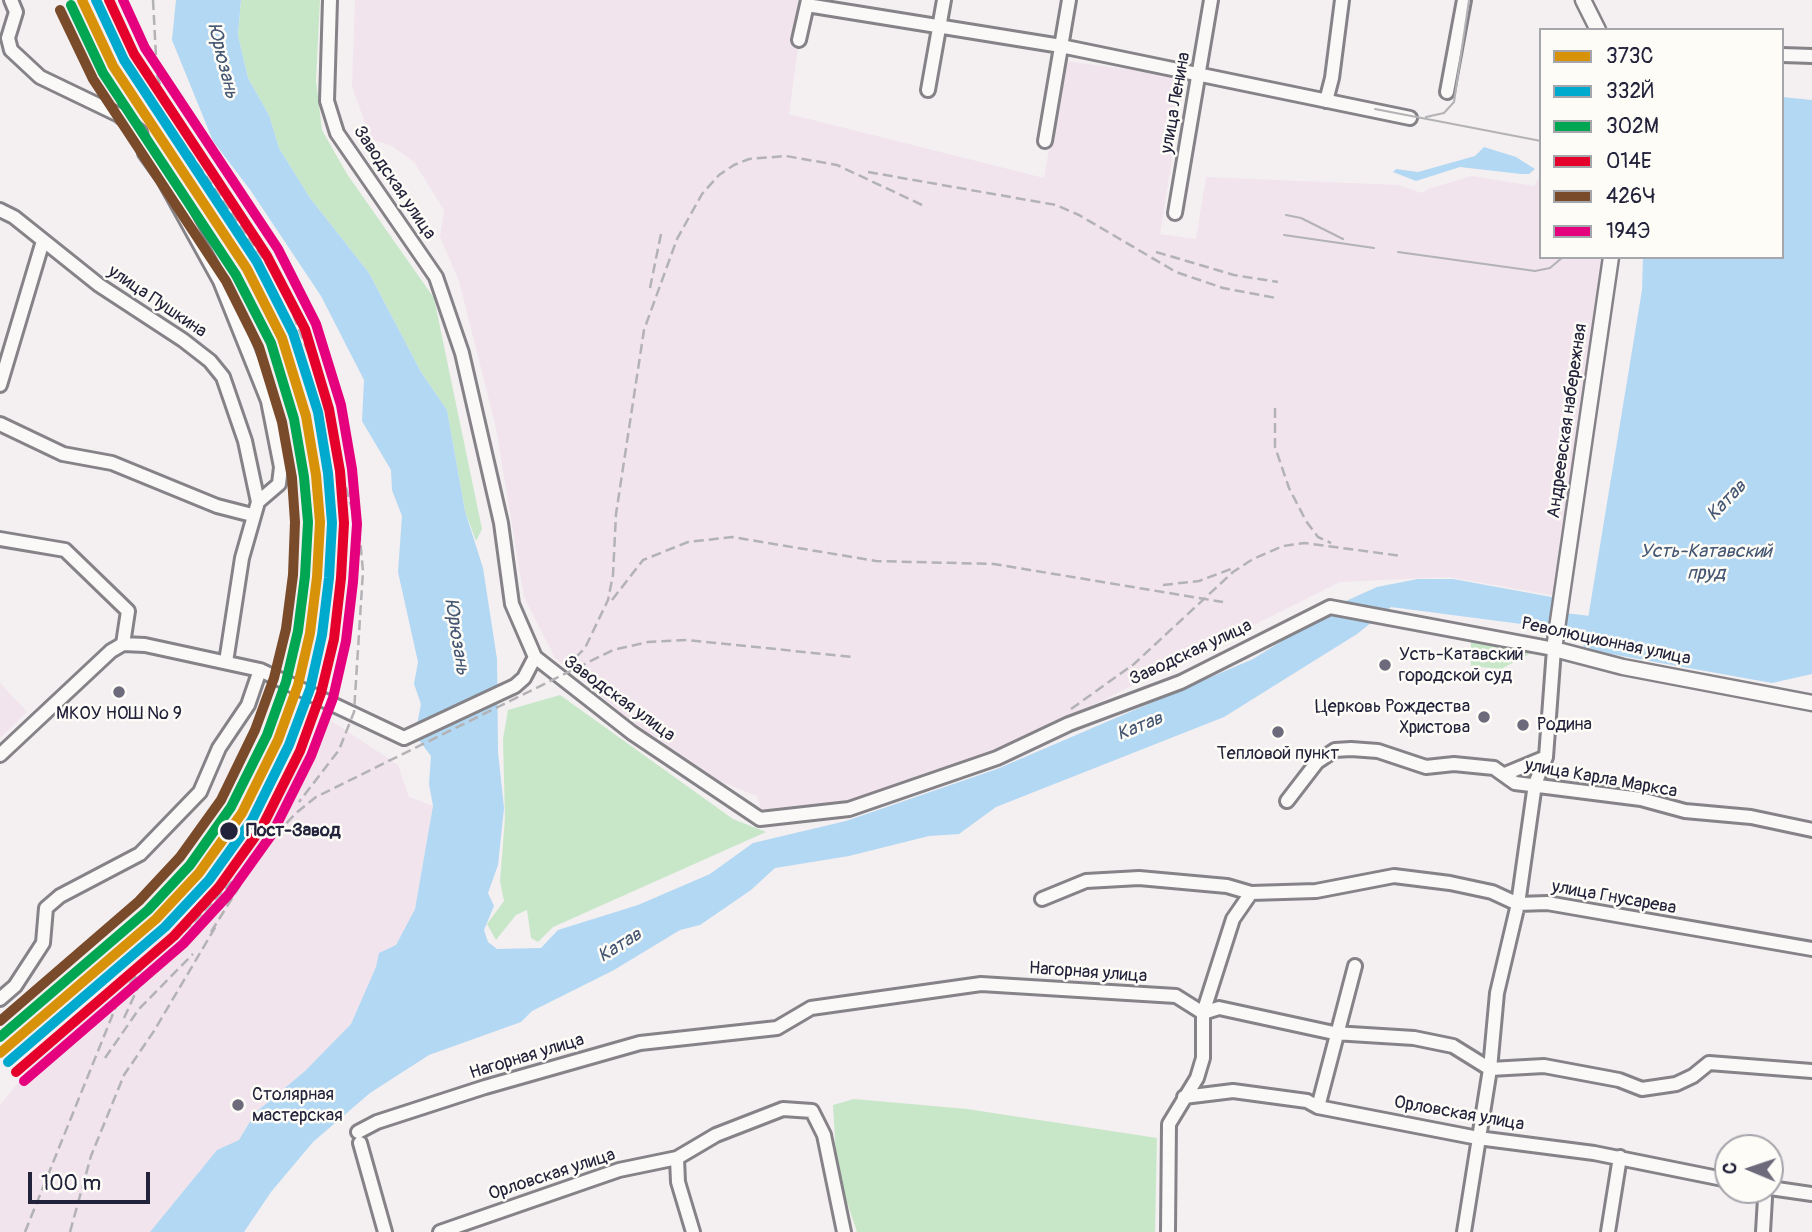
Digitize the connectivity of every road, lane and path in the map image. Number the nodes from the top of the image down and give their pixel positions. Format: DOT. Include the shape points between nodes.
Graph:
graph roads {
  1 [pos="11,0"];
  2 [pos="330,0"];
  3 [pos="944,0"];
  4 [pos="1069,0"];
  5 [pos="1211,0"];
  6 [pos="1342,0"];
  7 [pos="1464,0"];
  8 [pos="1583,0"];
  9 [pos="807,3"];
  10 [pos="941,28"];
  11 [pos="1597,28"];
  12 [pos="799,40"];
  13 [pos="1061,46"];
  14 [pos="1784,55"];
  15 [pos="1812,55"];
  16 [pos="1198,75"];
  17 [pos="928,90"];
  18 [pos="1447,92"];
  19 [pos="1326,101"];
  20 [pos="1409,118"];
  21 [pos="1045,141"];
  22 [pos="0,210"];
  23 [pos="1174,213"];
  24 [pos="43,242"];
  25 [pos="1611,259"];
  26 [pos="0,385"];
  27 [pos="0,424"];
  28 [pos="258,502"];
  29 [pos="252,515"];
  30 [pos="0,539"];
  31 [pos="1329,607"];
  32 [pos="123,644"];
  33 [pos="1554,649"];
  34 [pos="535,657"];
  35 [pos="226,662"];
  36 [pos="260,670"];
  37 [pos="1812,703"];
  38 [pos="0,755"];
  39 [pos="1546,757"];
  40 [pos="1505,774"];
  41 [pos="1535,784"];
  42 [pos="1287,801"];
  43 [pos="1812,830"];
  44 [pos="1251,893"];
  45 [pos="1042,899"];
  46 [pos="1518,904"];
  47 [pos="1812,949"];
  48 [pos="1355,966"];
  49 [pos="0,999"];
  50 [pos="1203,1013"];
  51 [pos="1334,1033"];
  52 [pos="1490,1069"];
  53 [pos="1812,1071"];
  54 [pos="1184,1097"];
  55 [pos="1318,1107"];
  56 [pos="1478,1138"];
  57 [pos="1620,1157"];
  58 [pos="677,1158"];
  59 [pos="1714,1177"];
  60 [pos="1784,1190"];
  61 [pos="1812,1194"];
  62 [pos="1765,1204"];
  63 [pos="385,1232"];
  64 [pos="440,1232"];
  65 [pos="694,1232"];
  66 [pos="844,1232"];
  67 [pos="1168,1232"];
  68 [pos="1464,1232"];
  69 [pos="1608,1232"];
  70 [pos="1763,1232"];
  1 -- 28 [label="street" via="16,12 8,38 11,50 40,77 131,123 140,132 145,153 220,281 268,401 281,467 279,484"];
  2 -- 34 [label="street, Заводская улица" via="327,102 337,132 436,277 462,354 501,523 512,604"];
  3 -- 10 [label="street"];
  4 -- 13 [label="street"];
  5 -- 16 [label="street, улица Ленина"];
  6 -- 19 [label="street"];
  7 -- 18 [label="street"];
  8 -- 11 [label="main road"];
  9 -- 10 [label="street"];
  9 -- 12 [label="street"];
  10 -- 13 [label="street"];
  10 -- 17 [label="street"];
  13 -- 16 [label="street"];
  13 -- 21 [label="street"];
  14 -- 15 [label="street"];
  16 -- 19 [label="street"];
  16 -- 23 [label="street, улица Ленина"];
  19 -- 20 [label="street"];
  22 -- 24 [label="street, улица Пушкина"];
  24 -- 26 [label="street"];
  24 -- 28 [label="street, улица Пушкина" via="210,361 223,377 237,412"];
  25 -- 33 [label="main road, Андреевская набережная"];
  27 -- 29 [label="street" via="63,454 112,463 217,506"];
  28 -- 29 [label="street"];
  29 -- 35 [label="street"];
  30 -- 32 [label="street" via="65,550 128,611"];
  31 -- 33 [label="street, Революционная улица"];
  31 -- 34 [label="street, Заводская улица" via="1181,682 1069,724 997,758 849,809 760,818 632,733"];
  32 -- 35 [label="street"];
  32 -- 38 [label="street"];
  33 -- 37 [label="main road, Революционная улица"];
  33 -- 39 [label="street"];
  34 -- 36 [label="street" via="515,685 404,738"];
  35 -- 36 [label="street"];
  36 -- 49 [label="street" via="248,705 219,748 200,792 140,854 46,908 43,943 15,986"];
  39 -- 40 [label="street"];
  39 -- 41 [label="street"];
  40 -- 41 [label="street, улица Карла Маркса" via="1515,783"];
  40 -- 42 [label="street, улица Карла Маркса" via="1494,768 1454,764 1426,767 1378,751 1335,750 1317,762"];
  41 -- 43 [label="street, улица Карла Маркса"];
  41 -- 46 [label="street"];
  44 -- 45 [label="street, улица Гнусарева" via="1227,886 1139,878 1086,881"];
  44 -- 46 [label="street, улица Гнусарева" via="1315,891 1394,876 1492,892"];
  44 -- 50 [label="street" via="1233,919"];
  46 -- 47 [label="street, улица Гнусарева" via="1547,903"];
  46 -- 52 [label="street" via="1497,993"];
  48 -- 51 [label="street"];
  50 -- 51 [label="street" via="1219,1008"];
  50 -- 54 [label="street" via="1203,1058 1192,1089"];
  50 -- 63 [label="street, Нагорная улица" via="1176,996 967,985 811,1008 777,1028 640,1043 377,1122 359,1138"];
  51 -- 52 [label="street" via="1415,1038 1453,1046"];
  51 -- 55 [label="street"];
  52 -- 53 [label="street" via="1544,1066 1642,1088 1676,1084 1709,1063"];
  52 -- 56 [label="street"];
  54 -- 55 [label="street, Орловская улица" via="1233,1091 1307,1101"];
  54 -- 67 [label="street" via="1168,1124"];
  55 -- 56 [label="street, Орловская улица"];
  56 -- 57 [label="street, Орловская улица"];
  56 -- 68 [label="street"];
  57 -- 59 [label="street, Орловская улица"];
  57 -- 69 [label="street"];
  58 -- 64 [label="street, Орловская улица" via="619,1170"];
  58 -- 65 [label="street" via="678,1182"];
  58 -- 66 [label="street, Орловская улица" via="716,1135 783,1109 812,1111 824,1135"];
  60 -- 61 [label="street"];
  62 -- 70 [label="street"];
}
